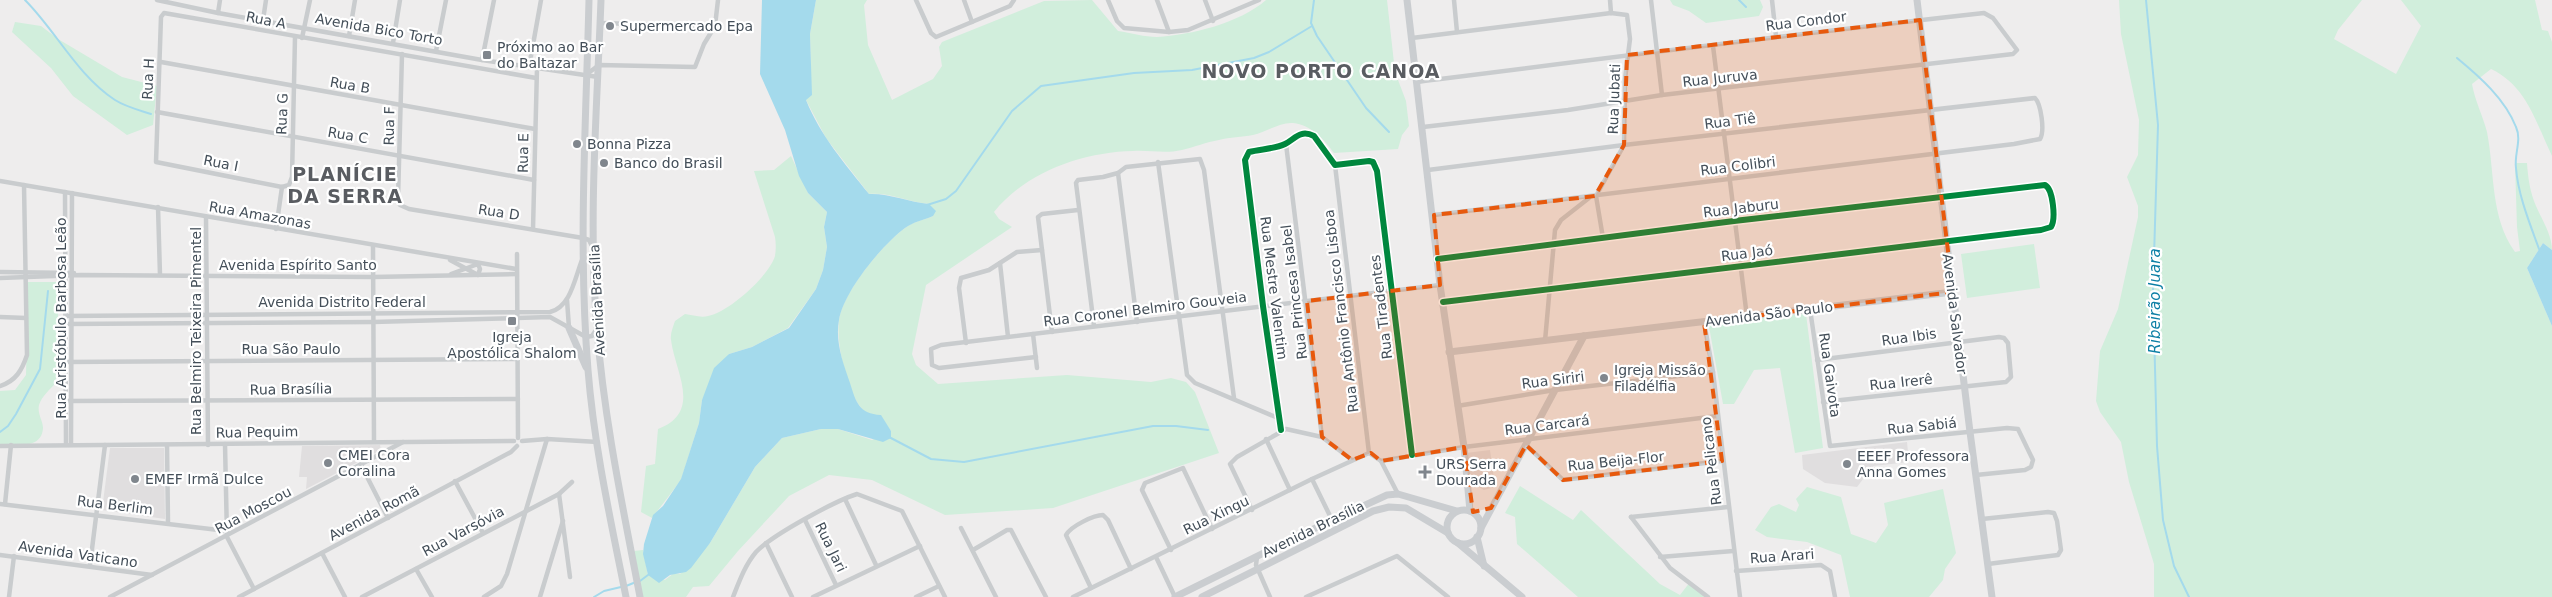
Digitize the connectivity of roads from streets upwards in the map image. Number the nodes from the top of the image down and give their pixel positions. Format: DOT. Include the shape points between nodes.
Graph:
graph roads {
  1 [pos="157,0"];
  2 [pos="220,0"];
  3 [pos="266,0"];
  4 [pos="310,0"];
  5 [pos="355,0"];
  6 [pos="400,0"];
  7 [pos="446,0"];
  8 [pos="494,0"];
  9 [pos="541,0"];
  10 [pos="589,0"];
  11 [pos="601,0"];
  12 [pos="718,0"];
  13 [pos="916,0"];
  14 [pos="964,0"];
  15 [pos="1014,0"];
  16 [pos="1108,0"];
  17 [pos="1157,0"];
  18 [pos="1205,0"];
  19 [pos="1259,0"];
  20 [pos="1407,0"];
  21 [pos="1454,0"];
  22 [pos="1610,0"];
  23 [pos="1651,0"];
  24 [pos="1772,0"];
  25 [pos="1918,0"];
  26 [pos="174,2"];
  27 [pos="1253,2"];
  28 [pos="169,13"];
  29 [pos="218,13"];
  30 [pos="1611,13"];
  31 [pos="263,20"];
  32 [pos="1920,20"];
  33 [pos="1213,21"];
  34 [pos="972,22"];
  35 [pos="600,23"];
  36 [pos="702,26"];
  37 [pos="304,28"];
  38 [pos="1169,32"];
  39 [pos="1458,32"];
  40 [pos="349,36"];
  41 [pos="1776,36"];
  42 [pos="295,37"];
  43 [pos="302,38"];
  44 [pos="1412,38"];
  45 [pos="393,43"];
  46 [pos="1713,46"];
  47 [pos="2017,49"];
  48 [pos="436,51"];
  49 [pos="1658,52"];
  50 [pos="402,54"];
  51 [pos="1627,55"];
  52 [pos="482,60"];
  53 [pos="161,62"];
  54 [pos="1924,63"];
  55 [pos="599,65"];
  56 [pos="530,67"];
  57 [pos="537,68"];
  58 [pos="586,75"];
  59 [pos="598,77"];
  60 [pos="536,78"];
  61 [pos="1417,82"];
  62 [pos="294,86"];
  63 [pos="1719,90"];
  64 [pos="1662,95"];
  65 [pos="1623,102"];
  66 [pos="401,105"];
  67 [pos="1931,109"];
  68 [pos="157,112"];
  69 [pos="1423,127"];
  70 [pos="535,129"];
  71 [pos="1724,133"];
  72 [pos="292,136"];
  73 [pos="2042,136"];
  74 [pos="1286,144"];
  75 [pos="1624,144"];
  76 [pos="1937,153"];
  77 [pos="399,155"];
  78 [pos="156,162"];
  79 [pos="1158,162"];
  80 [pos="1335,165"];
  81 [pos="1428,170"];
  82 [pos="1118,173"];
  83 [pos="1730,178"];
  84 [pos="0,180"];
  85 [pos="534,180"];
  86 [pos="24,185"];
  87 [pos="282,187"];
  88 [pos="65,192"];
  89 [pos="72,193"];
  90 [pos="1593,196"];
  91 [pos="1941,198"];
  92 [pos="398,199"];
  93 [pos="158,207"];
  94 [pos="1078,210"];
  95 [pos="1434,215"];
  96 [pos="206,217"];
  97 [pos="1734,220"];
  98 [pos="2052,226"];
  99 [pos="276,229"];
  100 [pos="534,229"];
  101 [pos="583,238"];
  102 [pos="1603,238"];
  103 [pos="1947,242"];
  104 [pos="1554,243"];
  105 [pos="373,246"];
  106 [pos="1042,250"];
  107 [pos="594,251"];
  108 [pos="517,254"];
  109 [pos="583,256"];
  110 [pos="446,258"];
  111 [pos="1438,259"];
  112 [pos="1000,263"];
  113 [pos="478,264"];
  114 [pos="1740,266"];
  115 [pos="467,268"];
  116 [pos="0,272"];
  117 [pos="26,272"];
  118 [pos="516,272"];
  119 [pos="65,275"];
  120 [pos="72,275"];
  121 [pos="160,275"];
  122 [pos="447,275"];
  123 [pos="478,275"];
  124 [pos="205,276"];
  125 [pos="372,277"];
  126 [pos="0,278"];
  127 [pos="26,278"];
  128 [pos="1440,285"];
  129 [pos="1550,289"];
  130 [pos="1392,290"];
  131 [pos="1953,292"];
  132 [pos="1349,296"];
  133 [pos="567,300"];
  134 [pos="1307,301"];
  135 [pos="1443,302"];
  136 [pos="1263,306"];
  137 [pos="1810,309"];
  138 [pos="1221,311"];
  139 [pos="206,314"];
  140 [pos="373,314"];
  141 [pos="516,314"];
  142 [pos="65,316"];
  143 [pos="72,316"];
  144 [pos="1179,317"];
  145 [pos="1747,317"];
  146 [pos="0,318"];
  147 [pos="26,318"];
  148 [pos="206,321"];
  149 [pos="373,322"];
  150 [pos="1137,322"];
  151 [pos="1704,322"];
  152 [pos="65,324"];
  153 [pos="73,324"];
  154 [pos="1094,326"];
  155 [pos="569,328"];
  156 [pos="597,329"];
  157 [pos="1052,332"];
  158 [pos="1033,334"];
  159 [pos="1584,336"];
  160 [pos="586,337"];
  161 [pos="1008,337"];
  162 [pos="1545,341"];
  163 [pos="1960,341"];
  164 [pos="966,343"];
  165 [pos="1449,352"];
  166 [pos="1036,357"];
  167 [pos="516,359"];
  168 [pos="207,360"];
  169 [pos="374,360"];
  170 [pos="1817,360"];
  171 [pos="72,361"];
  172 [pos="65,362"];
  173 [pos="1037,368"];
  174 [pos="588,372"];
  175 [pos="1713,372"];
  176 [pos="2010,380"];
  177 [pos="0,386"];
  178 [pos="1964,386"];
  179 [pos="1555,390"];
  180 [pos="1234,398"];
  181 [pos="374,399"];
  182 [pos="518,399"];
  183 [pos="66,401"];
  184 [pos="72,401"];
  185 [pos="207,402"];
  186 [pos="1823,402"];
  187 [pos="1457,406"];
  188 [pos="1717,416"];
  189 [pos="1278,418"];
  190 [pos="1281,430"];
  191 [pos="1970,432"];
  192 [pos="1322,437"];
  193 [pos="547,439"];
  194 [pos="518,440"];
  195 [pos="1266,440"];
  196 [pos="374,441"];
  197 [pos="405,441"];
  198 [pos="598,442"];
  199 [pos="1527,442"];
  200 [pos="68,444"];
  201 [pos="225,444"];
  202 [pos="1829,444"];
  203 [pos="11,445"];
  204 [pos="105,445"];
  205 [pos="167,445"];
  206 [pos="208,445"];
  207 [pos="0,446"];
  208 [pos="1464,447"];
  209 [pos="1370,453"];
  210 [pos="1412,456"];
  211 [pos="1352,460"];
  212 [pos="1381,461"];
  213 [pos="1722,461"];
  214 [pos="361,465"];
  215 [pos="1976,475"];
  216 [pos="1312,479"];
  217 [pos="455,481"];
  218 [pos="572,482"];
  219 [pos="1290,490"];
  220 [pos="560,494"];
  221 [pos="1398,494"];
  222 [pos="845,499"];
  223 [pos="2,504"];
  224 [pos="1728,507"];
  225 [pos="1491,508"];
  226 [pos="527,510"];
  227 [pos="1252,510"];
  228 [pos="1457,512"];
  229 [pos="1471,512"];
  230 [pos="98,514"];
  231 [pos="388,518"];
  232 [pos="564,518"];
  233 [pos="805,520"];
  234 [pos="1332,520"];
  235 [pos="1982,520"];
  236 [pos="168,522"];
  237 [pos="961,528"];
  238 [pos="1480,528"];
  239 [pos="1212,529"];
  240 [pos="226,531"];
  241 [pos="483,532"];
  242 [pos="1448,533"];
  243 [pos="227,537"];
  244 [pos="1477,537"];
  245 [pos="1458,542"];
  246 [pos="766,543"];
  247 [pos="920,546"];
  248 [pos="973,550"];
  249 [pos="1171,550"];
  250 [pos="1733,551"];
  251 [pos="322,553"];
  252 [pos="0,554"];
  253 [pos="14,556"];
  254 [pos="1258,556"];
  255 [pos="1156,557"];
  256 [pos="1660,557"];
  257 [pos="1988,564"];
  258 [pos="90,565"];
  259 [pos="876,565"];
  260 [pos="1486,568"];
  261 [pos="416,569"];
  262 [pos="1131,569"];
  263 [pos="1258,569"];
  264 [pos="1736,571"];
  265 [pos="154,575"];
  266 [pos="570,577"];
  267 [pos="1208,581"];
  268 [pos="836,585"];
  269 [pos="939,586"];
  270 [pos="1091,588"];
  271 [pos="254,589"];
  272 [pos="9,597"];
  273 [pos="110,597"];
  274 [pos="239,597"];
  275 [pos="345,597"];
  276 [pos="362,597"];
  277 [pos="432,597"];
  278 [pos="484,597"];
  279 [pos="540,597"];
  280 [pos="626,597"];
  281 [pos="640,597"];
  282 [pos="733,597"];
  283 [pos="792,597"];
  284 [pos="813,597"];
  285 [pos="916,597"];
  286 [pos="945,597"];
  287 [pos="996,597"];
  288 [pos="1046,597"];
  289 [pos="1073,597"];
  290 [pos="1175,597"];
  291 [pos="1203,597"];
  292 [pos="1270,597"];
  293 [pos="1306,597"];
  294 [pos="1448,597"];
  295 [pos="1522,597"];
  296 [pos="1708,597"];
  297 [pos="1740,597"];
  298 [pos="1835,597"];
  299 [pos="1992,597"];
  1 -- 26 [label="street, Avenida Bico Torto"];
  2 -- 29 [label="street"];
  3 -- 31 [label="street"];
  4 -- 37 [label="street"];
  5 -- 40 [label="street"];
  6 -- 45 [label="street"];
  7 -- 48 [label="street"];
  8 -- 52 [label="street"];
  9 -- 56 [label="street"];
  10 -- 58 [label="street, Avenida Brasília"];
  11 -- 35 [label="street, Avenida Brasília"];
  12 -- 55 [label="street" via="716,26 693,68"];
  13 -- 34 [label="street" via="930,33 936,37"];
  14 -- 34 [label="street"];
  15 -- 34 [label="street" via="1010,6"];
  16 -- 38 [label="street" via="1120,25 1128,29"];
  17 -- 38 [label="street"];
  18 -- 33 [label="street"];
  19 -- 27 [label="street"];
  20 -- 44 [label="street"];
  21 -- 39 [label="street"];
  22 -- 30 [label="street"];
  23 -- 49 [label="street"];
  24 -- 41 [label="street"];
  25 -- 32 [label="street, Avenida Salvador"];
  26 -- 28 [label="street, Rua H"];
  26 -- 29 [label="street, Avenida Bico Torto"];
  27 -- 33 [label="street"];
  28 -- 42 [label="street, Rua A"];
  28 -- 53 [label="street, Rua H" via="161,17"];
  29 -- 31 [label="street, Avenida Bico Torto"];
  30 -- 39 [label="street"];
  30 -- 51 [label="street, Rua Jubati" via="1626,14 1630,39"];
  31 -- 37 [label="street, Avenida Bico Torto"];
  32 -- 41 [label="street, Rua Condor"];
  32 -- 47 [label="street, Rua Condor" via="1988,14"];
  32 -- 54 [label="street, Avenida Salvador"];
  33 -- 38 [label="street" via="1188,30"];
  35 -- 36 [label="street"];
  35 -- 55 [label="street, Avenida Brasília"];
  37 -- 40 [label="street, Avenida Bico Torto"];
  37 -- 43 [label="street"];
  39 -- 44 [label="street"];
  40 -- 45 [label="street, Avenida Bico Torto"];
  41 -- 46 [label="street, Rua Condor"];
  42 -- 43 [label="street, Rua A"];
  42 -- 62 [label="street, Rua G"];
  43 -- 50 [label="street, Rua A"];
  44 -- 61 [label="street"];
  45 -- 48 [label="street, Avenida Bico Torto"];
  46 -- 49 [label="street, Rua Condor"];
  46 -- 63 [label="street"];
  47 -- 54 [label="street, Rua Juruva" via="2014,54"];
  48 -- 52 [label="street, Avenida Bico Torto"];
  49 -- 51 [label="street, Rua Condor"];
  49 -- 64 [label="street"];
  50 -- 60 [label="street, Rua A"];
  50 -- 66 [label="street, Rua F"];
  51 -- 61 [label="street, Rua Condor"];
  51 -- 65 [label="street, Rua Jubati"];
  52 -- 56 [label="street, Avenida Bico Torto"];
  53 -- 62 [label="street, Rua B"];
  53 -- 68 [label="street, Rua H"];
  54 -- 63 [label="street, Rua Juruva"];
  54 -- 67 [label="street, Avenida Salvador"];
  55 -- 58 [label="street"];
  55 -- 59 [label="street, Avenida Brasília"];
  56 -- 57 [label="street, Avenida Bico Torto"];
  57 -- 58 [label="street, Avenida Bico Torto"];
  57 -- 60 [label="street, Rua E"];
  58 -- 59 [label="street, Avenida Bico Torto"];
  58 -- 101 [label="street, Avenida Brasília"];
  59 -- 107 [label="street, Avenida Brasília"];
  60 -- 70 [label="street, Rua E"];
  61 -- 69 [label="street"];
  62 -- 66 [label="street, Rua B"];
  62 -- 72 [label="street, Rua G"];
  63 -- 64 [label="street, Rua Juruva"];
  63 -- 71 [label="street"];
  64 -- 65 [label="street, Rua Juruva"];
  65 -- 69 [label="street, Rua Juruva"];
  65 -- 75 [label="street, Rua Jubati"];
  66 -- 70 [label="street, Rua B"];
  66 -- 77 [label="street, Rua F"];
  67 -- 71 [label="street, Rua Tiê"];
  67 -- 73 [label="street, Rua Tiê" via="2035,98"];
  67 -- 76 [label="street, Avenida Salvador"];
  68 -- 72 [label="street, Rua C"];
  68 -- 78 [label="street, Rua H"];
  69 -- 81 [label="street"];
  70 -- 85 [label="street, Rua E"];
  71 -- 75 [label="street, Rua Tiê"];
  71 -- 83 [label="street"];
  72 -- 77 [label="street, Rua C"];
  72 -- 87 [label="street, Rua G" via="292,180"];
  73 -- 76 [label="street, Rua Colibri" via="2035,140"];
  74 -- 80 [label="street" via="1295,136 1312,135"];
  74 -- 134 [label="street, Rua Princesa Isabel"];
  74 -- 136 [label="street, Rua Mestre Valentim" via="1251,152 1245,160"];
  75 -- 81 [label="street, Rua Tiê"];
  75 -- 90 [label="street, Rua Jubati"];
  76 -- 83 [label="street, Rua Colibri"];
  76 -- 91 [label="street, Avenida Salvador"];
  77 -- 85 [label="street, Rua C"];
  77 -- 92 [label="street, Rua F"];
  78 -- 87 [label="street, Rua I"];
  79 -- 82 [label="street" via="1124,167"];
  79 -- 138 [label="street" via="1202,160"];
  79 -- 144 [label="street"];
  80 -- 130 [label="street, Rua Tiradentes" via="1373,162 1377,171"];
  80 -- 132 [label="street, Rua Antônio Francisco Lisboa"];
  81 -- 95 [label="street"];
  82 -- 94 [label="street" via="1080,180 1075,185"];
  82 -- 150 [label="street"];
  83 -- 90 [label="street, Rua Colibri"];
  83 -- 97 [label="street"];
  84 -- 86 [label="street, Rua Amazonas"];
  85 -- 100 [label="street, Rua E"];
  86 -- 88 [label="street, Rua Amazonas"];
  86 -- 117 [label="street"];
  87 -- 99 [label="street"];
  88 -- 89 [label="street, Rua Amazonas"];
  88 -- 119 [label="street"];
  89 -- 93 [label="street, Rua Amazonas"];
  89 -- 120 [label="street, Rua Aristóbulo Barbosa Leão"];
  90 -- 95 [label="street, Rua Colibri"];
  90 -- 102 [label="street"];
  90 -- 104 [label="street" via="1559,222"];
  91 -- 97 [label="street, Rua Jaburu"];
  91 -- 98 [label="street, Rua Jaburu" via="2047,185"];
  91 -- 103 [label="street, Avenida Salvador"];
  92 -- 100 [label="street, Rua D" via="400,205 409,208"];
  93 -- 96 [label="street, Rua Amazonas"];
  93 -- 121 [label="street"];
  94 -- 106 [label="street" via="1042,214 1038,219"];
  94 -- 154 [label="street"];
  95 -- 111 [label="street"];
  96 -- 99 [label="street, Rua Amazonas"];
  96 -- 124 [label="street, Rua Belmiro Teixeira Pimentel"];
  97 -- 102 [label="street, Rua Jaburu"];
  97 -- 114 [label="street"];
  98 -- 103 [label="street, Rua Jaó"];
  99 -- 105 [label="street, Rua Amazonas"];
  100 -- 101 [label="street, Rua D"];
  101 -- 107 [label="street" via="590,242"];
  101 -- 109 [label="street, Avenida Brasília"];
  102 -- 104 [label="street, Rua Jaburu"];
  103 -- 114 [label="street, Rua Jaó"];
  103 -- 131 [label="street, Avenida Salvador"];
  104 -- 111 [label="street, Rua Jaburu"];
  104 -- 129 [label="street"];
  105 -- 110 [label="street, Rua Amazonas"];
  105 -- 125 [label="street"];
  106 -- 112 [label="street" via="1017,252"];
  106 -- 157 [label="street"];
  107 -- 156 [label="street, Avenida Brasília"];
  108 -- 118 [label="street"];
  109 -- 133 [label="street"];
  109 -- 160 [label="street, Avenida Brasília"];
  110 -- 113 [label="street, Rua Amazonas"];
  110 -- 115 [label="street"];
  111 -- 128 [label="street"];
  112 -- 161 [label="street"];
  112 -- 164 [label="street" via="960,281"];
  113 -- 115 [label="street"];
  113 -- 118 [label="street, Rua Amazonas"];
  113 -- 123 [label="street"];
  114 -- 129 [label="street, Rua Jaó"];
  114 -- 145 [label="street"];
  115 -- 122 [label="street"];
  115 -- 123 [label="street"];
  116 -- 117 [label="street, Avenida Espírito Santo"];
  117 -- 119 [label="street, Avenida Espírito Santo"];
  117 -- 127 [label="street"];
  118 -- 123 [label="street, Avenida Espírito Santo"];
  118 -- 141 [label="street"];
  119 -- 120 [label="street, Avenida Espírito Santo"];
  119 -- 127 [label="street, Avenida Espírito Santo"];
  119 -- 142 [label="street"];
  120 -- 121 [label="street, Avenida Espírito Santo"];
  120 -- 143 [label="street, Rua Aristóbulo Barbosa Leão"];
  121 -- 124 [label="street, Avenida Espírito Santo"];
  122 -- 123 [label="street, Avenida Espírito Santo"];
  122 -- 125 [label="street, Avenida Espírito Santo"];
  124 -- 125 [label="street, Avenida Espírito Santo"];
  124 -- 139 [label="street, Rua Belmiro Teixeira Pimentel"];
  125 -- 140 [label="street"];
  126 -- 127 [label="street, Avenida Espírito Santo"];
  127 -- 147 [label="street"];
  128 -- 130 [label="street, Rua Coronel Belmiro Gouveia"];
  128 -- 135 [label="street"];
  129 -- 135 [label="street, Rua Jaó"];
  129 -- 162 [label="street"];
  130 -- 132 [label="street, Rua Coronel Belmiro Gouveia"];
  130 -- 210 [label="street, Rua Tiradentes"];
  131 -- 137 [label="street, Avenida São Paulo"];
  131 -- 163 [label="street, Avenida Salvador"];
  132 -- 134 [label="street, Rua Coronel Belmiro Gouveia"];
  132 -- 209 [label="street, Rua Antônio Francisco Lisboa"];
  133 -- 141 [label="street, Avenida Distrito Federal" via="550,312"];
  133 -- 155 [label="street"];
  134 -- 136 [label="street, Rua Coronel Belmiro Gouveia"];
  134 -- 192 [label="street, Rua Princesa Isabel"];
  135 -- 165 [label="street"];
  136 -- 138 [label="street, Rua Coronel Belmiro Gouveia"];
  136 -- 189 [label="street, Rua Mestre Valentim"];
  137 -- 145 [label="street, Avenida São Paulo"];
  137 -- 170 [label="street, Rua Gaivota"];
  138 -- 144 [label="street, Rua Coronel Belmiro Gouveia"];
  138 -- 180 [label="street"];
  139 -- 140 [label="street, Avenida Distrito Federal"];
  139 -- 143 [label="street, Avenida Distrito Federal"];
  139 -- 148 [label="street, Rua Belmiro Teixeira Pimentel"];
  140 -- 141 [label="street, Avenida Distrito Federal"];
  140 -- 149 [label="street"];
  141 -- 149 [label="street, Avenida Distrito Federal"];
  141 -- 155 [label="street, Avenida Distrito Federal" via="550,316"];
  141 -- 167 [label="street"];
  142 -- 143 [label="street, Avenida Distrito Federal"];
  142 -- 152 [label="street"];
  143 -- 153 [label="street, Rua Aristóbulo Barbosa Leão"];
  144 -- 150 [label="street, Rua Coronel Belmiro Gouveia"];
  144 -- 180 [label="street" via="1185,372 1195,383"];
  145 -- 151 [label="street, Avenida São Paulo"];
  146 -- 147 [label="street"];
  147 -- 177 [label="street" via="27,355 22,370 9,384"];
  148 -- 149 [label="street, Avenida Distrito Federal"];
  148 -- 153 [label="street, Avenida Distrito Federal"];
  148 -- 168 [label="street, Rua Belmiro Teixeira Pimentel"];
  149 -- 169 [label="street"];
  150 -- 154 [label="street, Rua Coronel Belmiro Gouveia"];
  151 -- 159 [label="street, Avenida São Paulo"];
  151 -- 175 [label="street, Rua Pelicano"];
  152 -- 153 [label="street, Avenida Distrito Federal"];
  152 -- 172 [label="street"];
  153 -- 171 [label="street, Rua Aristóbulo Barbosa Leão"];
  154 -- 157 [label="street, Rua Coronel Belmiro Gouveia"];
  155 -- 160 [label="street, Avenida Distrito Federal"];
  155 -- 174 [label="street"];
  156 -- 160 [label="street" via="592,336"];
  156 -- 281 [label="street, Avenida Brasília" via="614,464"];
  157 -- 158 [label="street, Rua Coronel Belmiro Gouveia"];
  158 -- 161 [label="street, Rua Coronel Belmiro Gouveia"];
  158 -- 166 [label="street"];
  159 -- 162 [label="street, Avenida São Paulo"];
  159 -- 179 [label="street"];
  160 -- 174 [label="street, Avenida Brasília"];
  161 -- 164 [label="street, Rua Coronel Belmiro Gouveia"];
  162 -- 165 [label="street, Avenida São Paulo"];
  163 -- 170 [label="street, Rua Ibis"];
  163 -- 176 [label="street, Rua Ibis" via="2004,338 2008,343"];
  163 -- 178 [label="street, Avenida Salvador"];
  164 -- 166 [label="street, Rua Coronel Belmiro Gouveia" via="931,349 931,362 939,368"];
  165 -- 187 [label="street"];
  166 -- 173 [label="street"];
  167 -- 169 [label="street, Rua São Paulo"];
  167 -- 182 [label="street"];
  168 -- 169 [label="street, Rua São Paulo"];
  168 -- 171 [label="street, Rua São Paulo"];
  168 -- 185 [label="street, Rua Belmiro Teixeira Pimentel"];
  169 -- 181 [label="street"];
  170 -- 186 [label="street, Rua Gaivota"];
  171 -- 172 [label="street, Rua São Paulo"];
  171 -- 184 [label="street, Rua Aristóbulo Barbosa Leão"];
  172 -- 183 [label="street"];
  174 -- 198 [label="street, Avenida Brasília"];
  175 -- 179 [label="street, Rua Siriri"];
  175 -- 188 [label="street, Rua Pelicano"];
  176 -- 178 [label="street, Rua Irerê"];
  178 -- 186 [label="street, Rua Irerê"];
  178 -- 191 [label="street, Avenida Salvador"];
  179 -- 187 [label="street, Rua Siriri"];
  179 -- 199 [label="street"];
  180 -- 189 [label="street"];
  181 -- 182 [label="street, Rua Brasília"];
  181 -- 185 [label="street, Rua Brasília"];
  181 -- 196 [label="street"];
  182 -- 194 [label="street"];
  183 -- 184 [label="street, Rua Brasília"];
  183 -- 200 [label="street"];
  184 -- 185 [label="street, Rua Brasília"];
  184 -- 200 [label="street, Rua Aristóbulo Barbosa Leão"];
  185 -- 206 [label="street, Rua Belmiro Teixeira Pimentel"];
  186 -- 202 [label="street, Rua Gaivota"];
  187 -- 208 [label="street"];
  188 -- 199 [label="street, Rua Carcará"];
  188 -- 213 [label="street, Rua Pelicano"];
  189 -- 190 [label="street, Rua Mestre Valentim"];
  190 -- 192 [label="street" via="1297,429"];
  190 -- 195 [label="street"];
  191 -- 202 [label="street, Rua Sabiá" via="1833,447"];
  191 -- 215 [label="street, Avenida Salvador"];
  191 -- 215 [label="street, Rua Sabiá" via="2019,430 2033,460 2031,467 2025,470"];
  192 -- 211 [label="street"];
  193 -- 194 [label="street, Rua Pequim"];
  193 -- 198 [label="street, Rua Pequim"];
  193 -- 226 [label="street"];
  194 -- 197 [label="street, Rua Pequim"];
  194 -- 217 [label="street, Avenida Romã" via="518,446 511,452"];
  195 -- 219 [label="street"];
  195 -- 227 [label="street" via="1230,464"];
  196 -- 197 [label="street, Rua Pequim"];
  196 -- 201 [label="street, Rua Pequim"];
  197 -- 214 [label="street, Rua Moscou"];
  198 -- 280 [label="street, Avenida Brasília"];
  199 -- 208 [label="street, Rua Carcará"];
  199 -- 213 [label="street, Rua Beija-Flor" via="1564,480"];
  199 -- 225 [label="street"];
  200 -- 203 [label="street, Rua Pequim"];
  200 -- 204 [label="street, Rua Pequim"];
  201 -- 206 [label="street, Rua Pequim"];
  201 -- 240 [label="street"];
  203 -- 207 [label="street, Rua Pequim"];
  203 -- 223 [label="street"];
  204 -- 205 [label="street, Rua Pequim"];
  204 -- 230 [label="street"];
  205 -- 206 [label="street, Rua Pequim"];
  205 -- 236 [label="street"];
  208 -- 210 [label="street, Rua Carcará"];
  208 -- 229 [label="street"];
  209 -- 211 [label="street, Rua Xingu"];
  209 -- 212 [label="street"];
  210 -- 212 [label="street, Rua Carcará"];
  211 -- 216 [label="street, Rua Xingu"];
  212 -- 221 [label="street"];
  213 -- 224 [label="street, Rua Pelicano"];
  214 -- 231 [label="street"];
  214 -- 243 [label="street, Rua Moscou"];
  215 -- 235 [label="street, Avenida Salvador"];
  216 -- 219 [label="street, Rua Xingu"];
  216 -- 234 [label="street"];
  217 -- 231 [label="street, Avenida Romã"];
  217 -- 241 [label="street"];
  218 -- 220 [label="street, Rua Varsóvia"];
  219 -- 227 [label="street, Rua Xingu"];
  220 -- 226 [label="street, Rua Varsóvia"];
  220 -- 232 [label="street"];
  221 -- 228 [label="street"];
  221 -- 234 [label="street, Avenida Brasília" via="1376,499"];
  222 -- 233 [label="street"];
  222 -- 247 [label="street" via="859,494 899,509"];
  222 -- 259 [label="street"];
  223 -- 230 [label="street, Rua Berlim"];
  224 -- 250 [label="street, Rua Pelicano"];
  224 -- 256 [label="street" via="1631,517"];
  225 -- 229 [label="street" via="1484,512"];
  225 -- 238 [label="street"];
  226 -- 241 [label="street, Rua Varsóvia"];
  226 -- 278 [label="street" via="505,579"];
  227 -- 239 [label="street, Rua Xingu"];
  228 -- 229 [label="street"];
  228 -- 242 [label="street" via="1447,523"];
  229 -- 238 [label="street" via="1479,519"];
  230 -- 236 [label="street, Rua Berlim"];
  230 -- 258 [label="street"];
  231 -- 251 [label="street, Avenida Romã"];
  232 -- 266 [label="street"];
  232 -- 279 [label="street"];
  233 -- 246 [label="street"];
  233 -- 268 [label="street, Rua Jari"];
  234 -- 254 [label="street, Avenida Brasília"];
  235 -- 257 [label="street, Avenida Salvador"];
  235 -- 257 [label="street" via="2048,512 2054,513 2057,521 2058,555"];
  236 -- 240 [label="street, Rua Berlim"];
  237 -- 248 [label="street"];
  238 -- 244 [label="street"];
  239 -- 249 [label="street, Rua Xingu"];
  239 -- 249 [label="street" via="1184,469 1145,483 1142,490"];
  240 -- 243 [label="street"];
  241 -- 261 [label="street, Rua Varsóvia"];
  242 -- 245 [label="street"];
  242 -- 263 [label="street, Avenida Brasília" via="1406,508 1388,508 1373,511"];
  243 -- 265 [label="street, Rua Moscou"];
  243 -- 271 [label="street"];
  244 -- 245 [label="street" via="1468,543"];
  244 -- 260 [label="street"];
  245 -- 260 [label="street"];
  246 -- 282 [label="street" via="750,561"];
  246 -- 283 [label="street"];
  247 -- 259 [label="street"];
  247 -- 269 [label="street"];
  248 -- 287 [label="street"];
  248 -- 288 [label="street" via="1011,530"];
  249 -- 255 [label="street, Rua Xingu"];
  250 -- 256 [label="street"];
  250 -- 264 [label="street, Rua Pelicano"];
  251 -- 271 [label="street, Avenida Romã"];
  251 -- 275 [label="street"];
  252 -- 253 [label="street, Avenida Vaticano"];
  253 -- 258 [label="street, Avenida Vaticano"];
  253 -- 272 [label="street"];
  254 -- 263 [label="street"];
  254 -- 267 [label="street, Avenida Brasília"];
  255 -- 262 [label="street, Rua Xingu"];
  255 -- 290 [label="street"];
  256 -- 296 [label="street"];
  257 -- 299 [label="street, Avenida Salvador"];
  258 -- 265 [label="street, Avenida Vaticano"];
  259 -- 268 [label="street"];
  260 -- 295 [label="street"];
  261 -- 276 [label="street, Rua Varsóvia"];
  261 -- 277 [label="street"];
  262 -- 270 [label="street, Rua Xingu"];
  262 -- 270 [label="street" via="1108,520 1104,515 1098,515 1070,530 1066,537"];
  263 -- 291 [label="street, Avenida Brasília"];
  263 -- 292 [label="street"];
  264 -- 297 [label="street, Rua Pelicano"];
  264 -- 298 [label="street, Rua Arari" via="1822,565 1830,571"];
  265 -- 273 [label="street, Rua Moscou"];
  267 -- 290 [label="street, Avenida Brasília"];
  267 -- 291 [label="street" via="1209,590"];
  268 -- 284 [label="street"];
  269 -- 285 [label="street"];
  269 -- 286 [label="street"];
  270 -- 289 [label="street, Rua Xingu"];
  271 -- 274 [label="street, Avenida Romã"];
  293 -- 294 [label="street" via="1397,556"];
}
